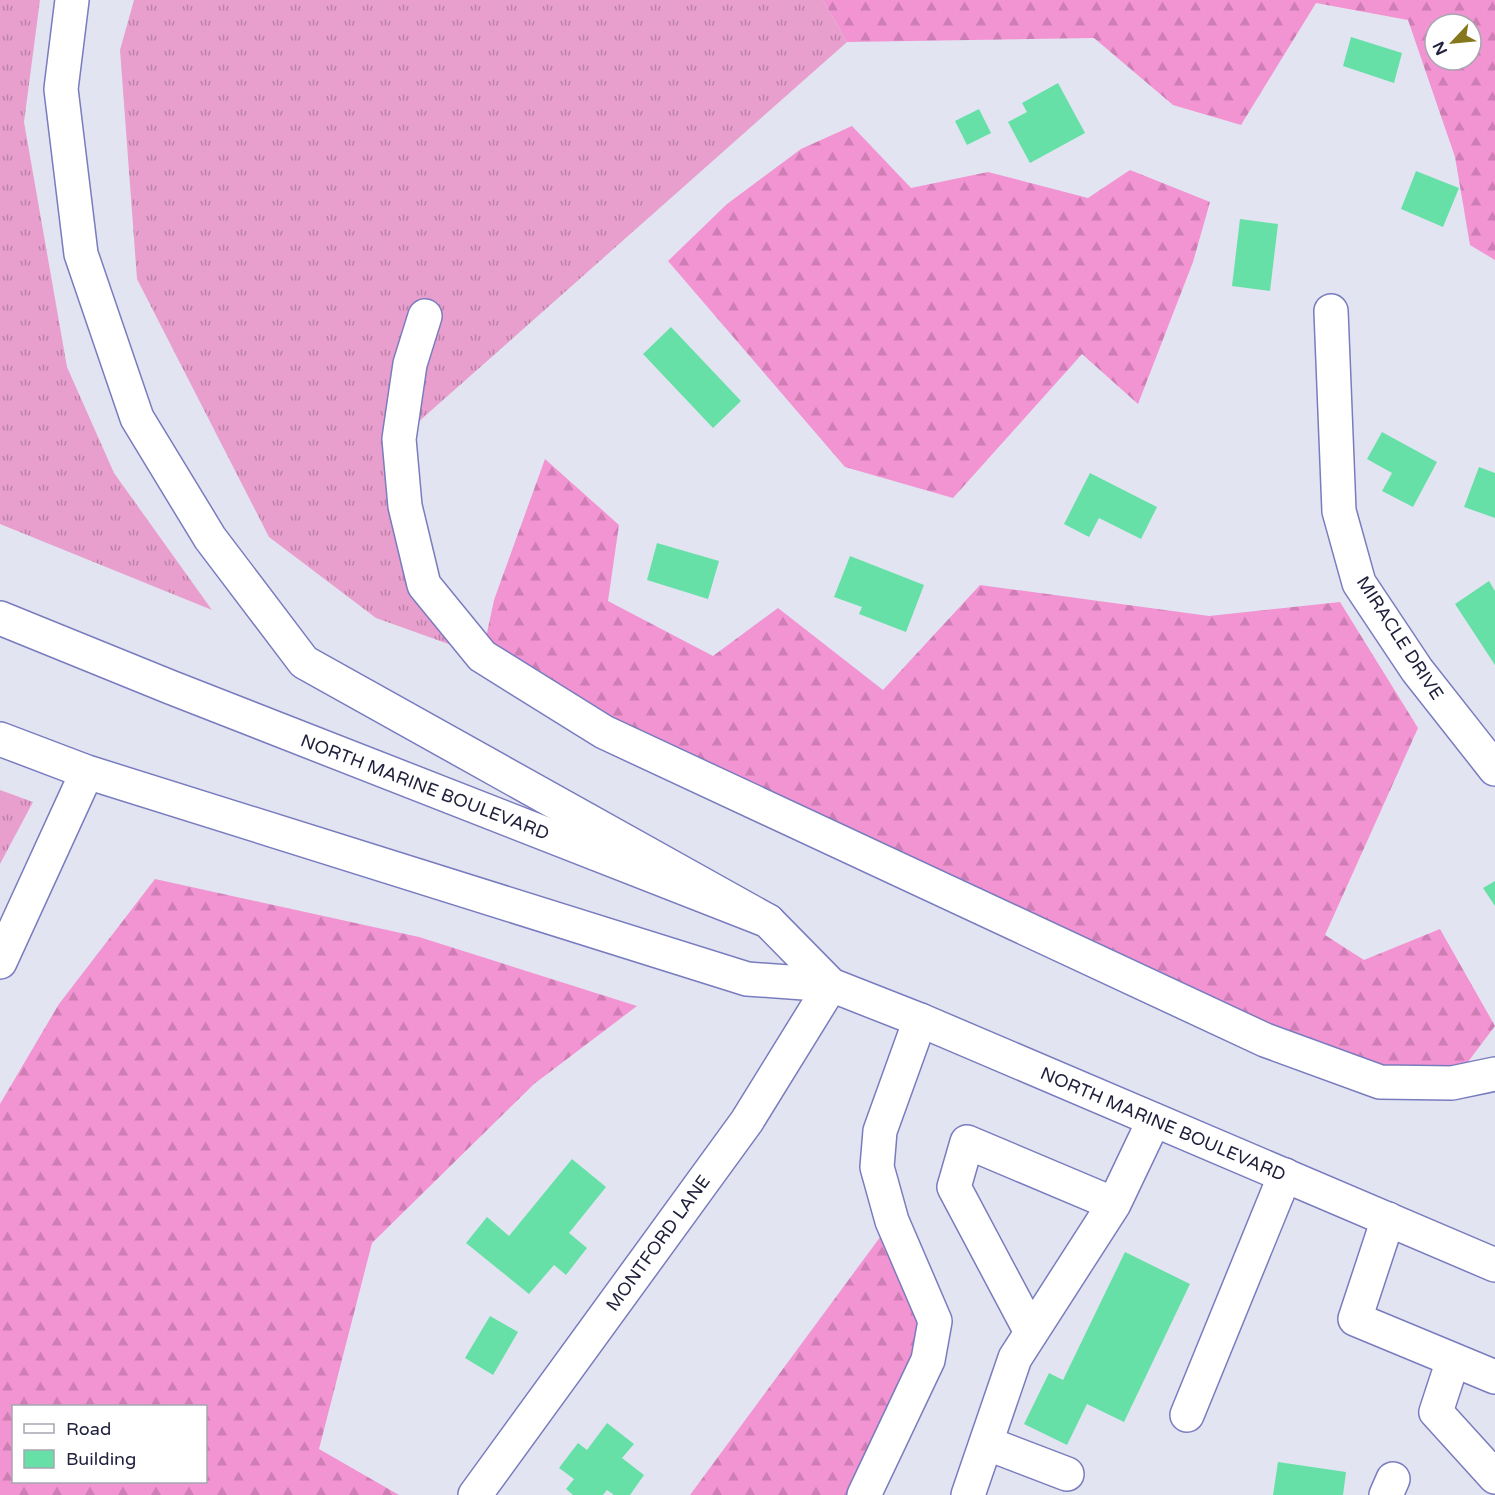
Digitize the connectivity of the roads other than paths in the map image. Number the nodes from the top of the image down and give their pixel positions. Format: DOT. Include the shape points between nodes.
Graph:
graph roads {
  1 [pos="72,0"];
  2 [pos="1331,311"];
  3 [pos="425,316"];
  4 [pos="0,618"];
  5 [pos="0,739"];
  6 [pos="1495,769"];
  7 [pos="87,772"];
  8 [pos="768,921"];
  9 [pos="0,962"];
  10 [pos="831,985"];
  11 [pos="920,1020"];
  12 [pos="1495,1074"];
  13 [pos="1154,1120"];
  14 [pos="1285,1176"];
  15 [pos="1114,1203"];
  16 [pos="1388,1219"];
  17 [pos="1495,1265"];
  18 [pos="1031,1332"];
  19 [pos="1453,1360"];
  20 [pos="1495,1377"];
  21 [pos="1187,1415"];
  22 [pos="986,1443"];
  23 [pos="1067,1474"];
  24 [pos="1495,1477"];
  25 [pos="475,1495"];
  26 [pos="864,1495"];
  27 [pos="968,1495"];
  1 -- 8 [label="main road" via="61,89 81,254 137,418 210,538 304,662"];
  2 -- 6 [label="main road, MIRACLE DRIVE" via="1339,511 1359,583 1417,670"];
  3 -- 12 [label="main road" via="410,364 399,439 405,506 423,585 482,656 604,732 1265,1040 1380,1082 1452,1083"];
  4 -- 8 [label="main road, NORTH MARINE BOULEVARD"];
  5 -- 7 [label="main road, NORTH MARINE BOULEVARD"];
  7 -- 9 [label="main road"];
  7 -- 10 [label="main road, NORTH MARINE BOULEVARD" via="747,979"];
  8 -- 10 [label="main road, NORTH MARINE BOULEVARD"];
  10 -- 11 [label="main road, NORTH MARINE BOULEVARD"];
  10 -- 25 [label="main road, MONTFORD LANE" via="747,1121"];
  11 -- 13 [label="main road, NORTH MARINE BOULEVARD"];
  11 -- 26 [label="main road" via="880,1131 877,1167 892,1221 935,1321 928,1360"];
  13 -- 14 [label="main road, NORTH MARINE BOULEVARD"];
  13 -- 15 [label="main road"];
  14 -- 16 [label="main road, NORTH MARINE BOULEVARD"];
  14 -- 21 [label="main road"];
  15 -- 18 [label="main road"];
  15 -- 18 [label="main road" via="967,1142 954,1187"];
  16 -- 17 [label="main road, NORTH MARINE BOULEVARD"];
  16 -- 19 [label="main road" via="1355,1319"];
  18 -- 22 [label="main road" via="1015,1358"];
  19 -- 20 [label="main road"];
  19 -- 24 [label="main road" via="1436,1412"];
  22 -- 23 [label="main road"];
  22 -- 27 [label="main road"];
}
